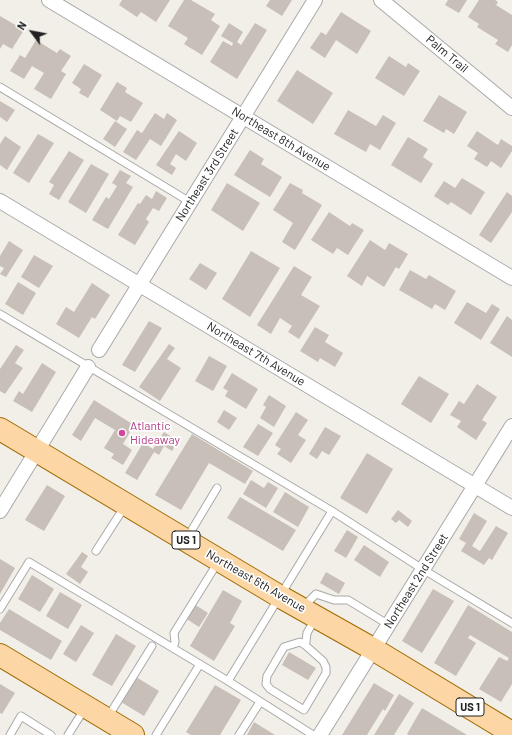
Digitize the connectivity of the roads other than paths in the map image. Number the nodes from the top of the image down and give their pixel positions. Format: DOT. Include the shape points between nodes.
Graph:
graph roads {
  1 [pos="49,0"];
  2 [pos="315,0"];
  3 [pos="381,0"];
  4 [pos="0,87"];
  5 [pos="512,108"];
  6 [pos="243,117"];
  7 [pos="0,201"];
  8 [pos="190,202"];
  9 [pos="512,278"];
  10 [pos="139,284"];
  11 [pos="0,314"];
  12 [pos="99,350"];
  13 [pos="88,367"];
  14 [pos="512,426"];
  15 [pos="0,429"];
  16 [pos="37,451"];
  17 [pos="475,486"];
  18 [pos="217,488"];
  19 [pos="126,504"];
  20 [pos="512,508"];
  21 [pos="0,511"];
  22 [pos="332,511"];
  23 [pos="186,540"];
  24 [pos="96,552"];
  25 [pos="219,560"];
  26 [pos="424,570"];
  27 [pos="279,596"];
  28 [pos="0,609"];
  29 [pos="309,612"];
  30 [pos="512,623"];
  31 [pos="389,625"];
  32 [pos="304,645"];
  33 [pos="152,646"];
  34 [pos="172,648"];
  35 [pos="373,650"];
  36 [pos="0,654"];
  37 [pos="200,664"];
  38 [pos="228,681"];
  39 [pos="260,702"];
  40 [pos="86,706"];
  41 [pos="117,727"];
  42 [pos="512,733"];
  43 [pos="10,735"];
  44 [pos="51,735"];
  45 [pos="68,735"];
  46 [pos="156,735"];
  47 [pos="239,735"];
  48 [pos="313,735"];
  49 [pos="320,735"];
  1 -- 6 [label="street, Northeast 8th Avenue"];
  2 -- 6 [label="street, Northeast 3rd Street"];
  3 -- 5 [label="street, Palm Trail"];
  4 -- 8 [label="lane"];
  6 -- 8 [label="street, Northeast 3rd Street"];
  6 -- 9 [label="street, Northeast 8th Avenue"];
  7 -- 10 [label="street, Northeast 7th Avenue"];
  8 -- 10 [label="street, Northeast 3rd Street"];
  10 -- 12 [label="street, Northeast 3rd Street"];
  10 -- 17 [label="street, Northeast 7th Avenue"];
  11 -- 13 [label="lane"];
  13 -- 16 [label="street"];
  13 -- 22 [label="lane"];
  14 -- 17 [label="street, Northeast 2nd Street"];
  15 -- 16 [label="main road, Northeast 6th Avenue / US 1"];
  16 -- 19 [label="main road, Northeast 6th Avenue / US 1"];
  16 -- 21 [label="street"];
  17 -- 20 [label="street, Northeast 7th Avenue"];
  17 -- 26 [label="street, Northeast 2nd Street"];
  18 -- 23 [label="lane"];
  19 -- 23 [label="main road, Northeast 6th Avenue / US 1"];
  19 -- 24 [label="lane"];
  22 -- 26 [label="lane"];
  22 -- 27 [label="lane"];
  23 -- 25 [label="main road, Northeast 6th Avenue / US 1"];
  25 -- 27 [label="main road, Northeast 6th Avenue / US 1"];
  25 -- 34 [label="lane" via="174,633 175,642"];
  26 -- 30 [label="lane"];
  26 -- 31 [label="street, Northeast 2nd Street"];
  27 -- 29 [label="main road, Northeast 6th Avenue / US 1"];
  27 -- 38 [label="lane"];
  28 -- 34 [label="lane" via="29,562"];
  29 -- 31 [label="lane" via="316,594 334,600 348,600"];
  29 -- 32 [label="lane"];
  29 -- 35 [label="main road, Northeast 6th Avenue / US 1"];
  31 -- 35 [label="street, Northeast 2nd Street"];
  32 -- 32 [label="lane" via="300,642 284,647 266,684 304,710 326,673 323,661"];
  33 -- 41 [label="lane"];
  34 -- 37 [label="lane"];
  35 -- 42 [label="main road, Northeast 6th Avenue / US 1"];
  35 -- 49 [label="street, Northeast 2nd Street"];
  36 -- 40 [label="main road"];
  37 -- 38 [label="lane"];
  37 -- 46 [label="lane"];
  38 -- 39 [label="lane"];
  39 -- 47 [label="lane"];
  39 -- 48 [label="lane"];
  40 -- 41 [label="main road"];
  40 -- 45 [label="lane"];
  43 -- 44 [label="lane" via="21,716"];
}
